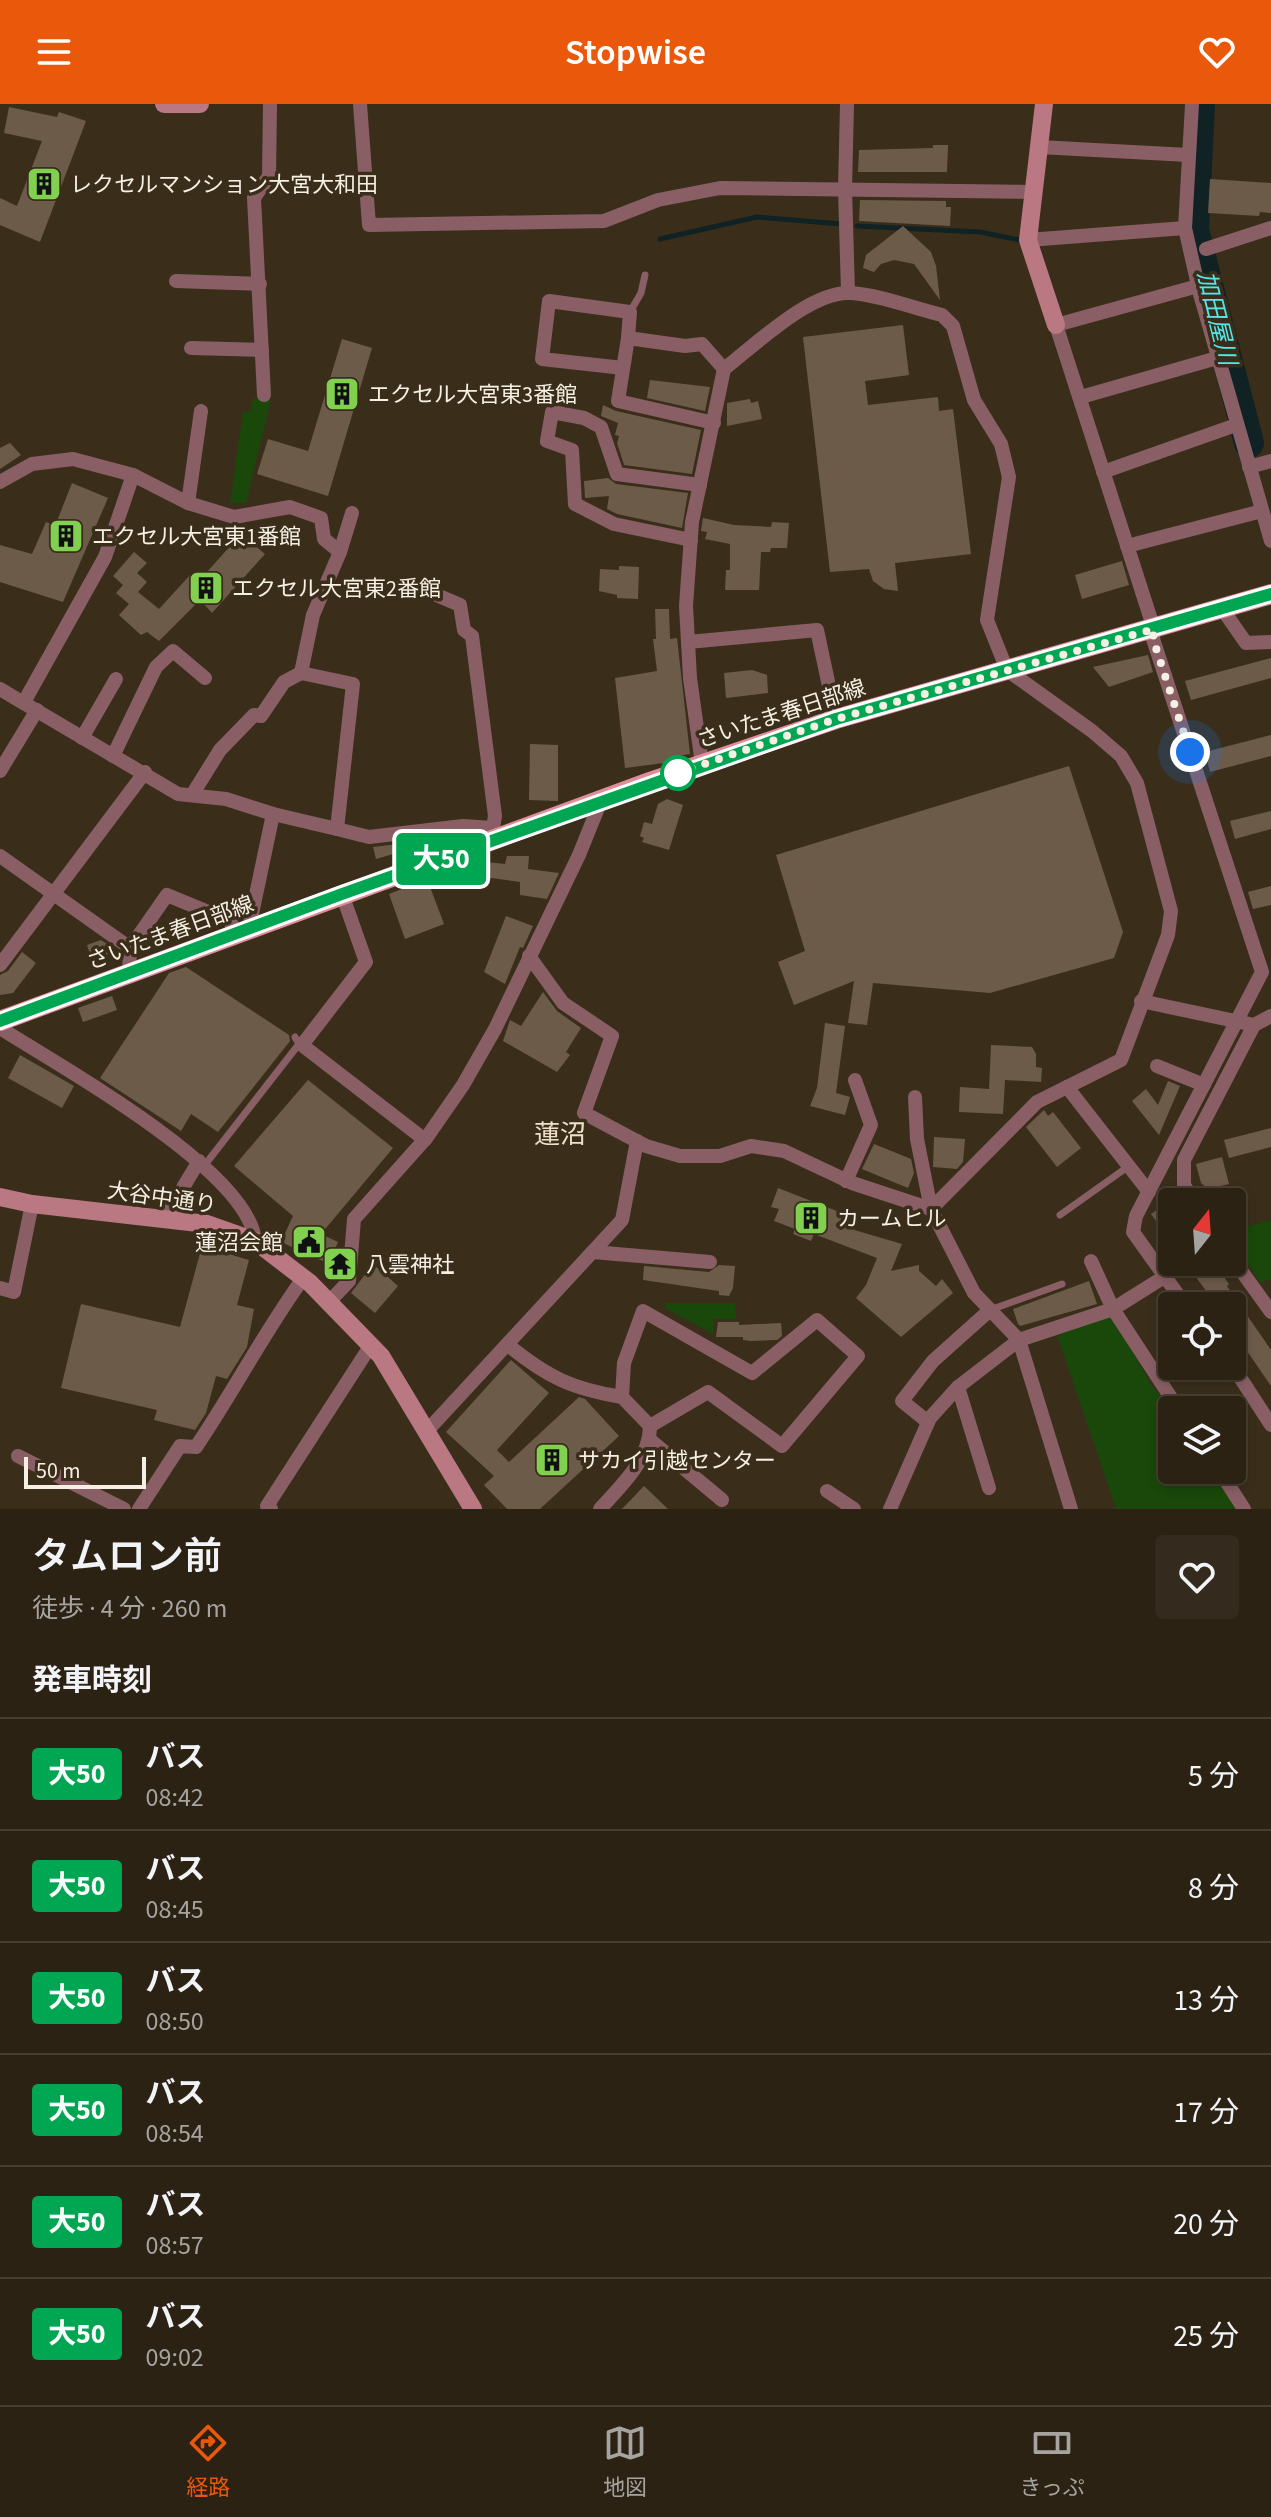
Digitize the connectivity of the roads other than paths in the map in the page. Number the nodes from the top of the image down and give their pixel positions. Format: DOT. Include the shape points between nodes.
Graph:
graph roads {
  1 [pos="164,104"];
  2 [pos="200,104"];
  3 [pos="270,104"];
  4 [pos="360,104"];
  5 [pos="847,104"];
  6 [pos="1044,104"];
  7 [pos="1192,104"];
  8 [pos="1039,147"];
  9 [pos="1188,155"];
  10 [pos="845,189"];
  11 [pos="1033,192"];
  12 [pos="1185,228"];
  13 [pos="1271,228"];
  14 [pos="1028,240"];
  15 [pos="1206,249"];
  16 [pos="645,275"];
  17 [pos="176,281"];
  18 [pos="260,284"];
  19 [pos="1198,286"];
  20 [pos="848,292"];
  21 [pos="630,312"];
  22 [pos="1056,325"];
  23 [pos="628,338"];
  24 [pos="191,348"];
  25 [pos="262,350"];
  26 [pos="1217,358"];
  27 [pos="623,368"];
  28 [pos="724,369"];
  29 [pos="264,395"];
  30 [pos="1081,397"];
  31 [pos="201,411"];
  32 [pos="714,423"];
  33 [pos="1236,425"];
  34 [pos="1268,462"];
  35 [pos="1249,467"];
  36 [pos="1103,472"];
  37 [pos="133,475"];
  38 [pos="0,482"];
  39 [pos="700,485"];
  40 [pos="188,503"];
  41 [pos="1262,511"];
  42 [pos="352,513"];
  43 [pos="691,540"];
  44 [pos="1271,541"];
  45 [pos="1127,546"];
  46 [pos="340,552"];
  47 [pos="432,593"];
  48 [pos="1271,594"];
  49 [pos="1223,610"];
  50 [pos="1154,629"];
  51 [pos="688,642"];
  52 [pos="1271,642"];
  53 [pos="1007,670"];
  54 [pos="301,673"];
  55 [pos="205,678"];
  56 [pos="116,679"];
  57 [pos="0,689"];
  58 [pos="24,702"];
  59 [pos="37,710"];
  60 [pos="836,719"];
  61 [pos="82,738"];
  62 [pos="113,756"];
  63 [pos="702,764"];
  64 [pos="1,769"];
  65 [pos="145,772"];
  66 [pos="192,795"];
  67 [pos="600,803"];
  68 [pos="273,814"];
  69 [pos="337,829"];
  70 [pos="495,833"];
  71 [pos="0,856"];
  72 [pos="342,894"];
  73 [pos="54,895"];
  74 [pos="243,931"];
  75 [pos="130,948"];
  76 [pos="529,956"];
  77 [pos="0,965"];
  78 [pos="129,972"];
  79 [pos="1141,1001"];
  80 [pos="1271,1016"];
  81 [pos="0,1021"];
  82 [pos="1238,1021"];
  83 [pos="1254,1025"];
  84 [pos="0,1028"];
  85 [pos="295,1037"];
  86 [pos="1157,1066"];
  87 [pos="855,1080"];
  88 [pos="1204,1085"];
  89 [pos="1067,1087"];
  90 [pos="915,1097"];
  91 [pos="425,1140"];
  92 [pos="637,1141"];
  93 [pos="202,1164"];
  94 [pos="1129,1166"];
  95 [pos="846,1181"];
  96 [pos="1186,1188"];
  97 [pos="1149,1192"];
  98 [pos="0,1197"];
  99 [pos="32,1204"];
  100 [pos="931,1209"];
  101 [pos="1060,1215"];
  102 [pos="164,1219"];
  103 [pos="255,1241"];
  104 [pos="593,1252"];
  105 [pos="1091,1261"];
  106 [pos="710,1262"];
  107 [pos="1245,1276"];
  108 [pos="304,1277"];
  109 [pos="1164,1277"];
  110 [pos="1062,1284"];
  111 [pos="0,1288"];
  112 [pos="1175,1292"];
  113 [pos="329,1302"];
  114 [pos="1113,1309"];
  115 [pos="990,1310"];
  116 [pos="1271,1312"];
  117 [pos="1019,1340"];
  118 [pos="371,1345"];
  119 [pos="508,1345"];
  120 [pos="1242,1380"];
  121 [pos="958,1387"];
  122 [pos="1170,1396"];
  123 [pos="622,1397"];
  124 [pos="928,1422"];
  125 [pos="1271,1425"];
  126 [pos="426,1432"];
  127 [pos="650,1433"];
  128 [pos="18,1456"];
  129 [pos="1228,1484"];
  130 [pos="989,1488"];
  131 [pos="827,1491"];
  132 [pos="95,1495"];
  133 [pos="722,1500"];
  134 [pos="87,1509"];
  135 [pos="124,1509"];
  136 [pos="139,1509"];
  137 [pos="271,1509"];
  138 [pos="473,1509"];
  139 [pos="600,1509"];
  140 [pos="854,1509"];
  141 [pos="891,1509"];
  142 [pos="1071,1509"];
  143 [pos="1244,1509"];
  1 -- 2 [label="street"];
  3 -- 18 [label="street" via="269,176 254,198"];
  4 -- 10 [label="street" via="369,225 604,221 658,200 720,188"];
  5 -- 10 [label="street"];
  6 -- 8 [label="street"];
  7 -- 9 [label="street"];
  8 -- 9 [label="street"];
  8 -- 11 [label="street"];
  9 -- 12 [label="street"];
  10 -- 11 [label="street"];
  10 -- 20 [label="street"];
  11 -- 14 [label="street"];
  12 -- 14 [label="street"];
  12 -- 19 [label="street"];
  13 -- 15 [label="street"];
  14 -- 22 [label="street"];
  16 -- 21 [label="lane"];
  17 -- 18 [label="street"];
  18 -- 25 [label="street"];
  19 -- 22 [label="street"];
  19 -- 26 [label="street"];
  20 -- 28 [label="street" via="796,313"];
  20 -- 53 [label="street" via="942,315 953,326 974,400 1001,444 1009,477 987,620"];
  21 -- 23 [label="street"];
  21 -- 27 [label="street" via="549,301 547,315 542,359"];
  22 -- 30 [label="street"];
  23 -- 27 [label="street"];
  23 -- 28 [label="street" via="702,344"];
  24 -- 25 [label="street"];
  25 -- 29 [label="street"];
  26 -- 30 [label="street"];
  26 -- 33 [label="street"];
  27 -- 32 [label="street" via="618,401"];
  28 -- 32 [label="street"];
  30 -- 36 [label="street"];
  31 -- 40 [label="street"];
  32 -- 39 [label="street"];
  33 -- 35 [label="street"];
  33 -- 36 [label="street"];
  34 -- 35 [label="street"];
  35 -- 41 [label="street"];
  36 -- 45 [label="street"];
  37 -- 38 [label="street" via="73,459 48,460"];
  37 -- 40 [label="street"];
  37 -- 58 [label="street" via="105,557"];
  39 -- 43 [label="street"];
  39 -- 43 [label="street" via="617,474 601,427 552,412 547,441 572,450 575,504 614,524"];
  40 -- 46 [label="street" via="234,517 290,507 321,518 324,539"];
  41 -- 44 [label="street"];
  41 -- 45 [label="street"];
  42 -- 46 [label="street"];
  43 -- 51 [label="street"];
  45 -- 50 [label="street"];
  46 -- 54 [label="street" via="313,615"];
  47 -- 70 [label="street" via="460,605 464,630 472,636"];
  48 -- 49 [label="main road, さいたま春日部線"];
  49 -- 50 [label="main road, さいたま春日部線"];
  49 -- 52 [label="street" via="1246,643"];
  50 -- 53 [label="main road, さいたま春日部線"];
  50 -- 82 [label="street" via="1262,972"];
  51 -- 60 [label="street" via="817,630"];
  51 -- 63 [label="street"];
  53 -- 60 [label="main road, さいたま春日部線"];
  53 -- 79 [label="street" via="1121,756 1137,783 1171,911 1168,935"];
  54 -- 66 [label="street" via="284,682 261,716 254,715 220,750"];
  54 -- 69 [label="street" via="353,684"];
  55 -- 62 [label="street" via="173,651 156,667"];
  56 -- 61 [label="street"];
  57 -- 58 [label="street"];
  58 -- 59 [label="street"];
  59 -- 61 [label="street"];
  59 -- 64 [label="street"];
  60 -- 63 [label="main road, さいたま春日部線"];
  61 -- 62 [label="street"];
  62 -- 65 [label="street"];
  63 -- 67 [label="main road, さいたま春日部線"];
  65 -- 66 [label="street" via="178,794"];
  65 -- 73 [label="street"];
  66 -- 68 [label="street"];
  67 -- 70 [label="main road, さいたま春日部線"];
  67 -- 76 [label="street"];
  68 -- 69 [label="street"];
  68 -- 74 [label="street"];
  69 -- 70 [label="street" via="369,837 463,826"];
  70 -- 72 [label="main road, さいたま春日部線"];
  71 -- 73 [label="street"];
  72 -- 74 [label="main road, さいたま春日部線"];
  72 -- 91 [label="street" via="366,962 302,1045"];
  73 -- 75 [label="street"];
  73 -- 77 [label="street"];
  74 -- 75 [label="street" via="167,895"];
  74 -- 78 [label="main road, さいたま春日部線"];
  75 -- 78 [label="street"];
  76 -- 91 [label="street" via="495,1029"];
  76 -- 92 [label="street" via="563,1003 612,1036 584,1113"];
  78 -- 81 [label="main road, さいたま春日部線"];
  79 -- 82 [label="street"];
  79 -- 89 [label="street" via="1121,1060"];
  80 -- 83 [label="street"];
  82 -- 83 [label="street"];
  82 -- 88 [label="street"];
  83 -- 96 [label="street" via="1184,1160"];
  84 -- 93 [label="street"];
  85 -- 93 [label="lane" via="299,1044"];
  86 -- 88 [label="street"];
  87 -- 95 [label="street" via="871,1125"];
  88 -- 97 [label="street"];
  89 -- 94 [label="street"];
  89 -- 100 [label="street" via="1037,1102"];
  90 -- 100 [label="street"];
  91 -- 113 [label="street" via="354,1219 349,1281"];
  92 -- 95 [label="street" via="680,1156 720,1156 751,1146 784,1151"];
  92 -- 104 [label="street" via="622,1220"];
  93 -- 102 [label="street"];
  93 -- 103 [label="street" via="222,1181 254,1226"];
  94 -- 97 [label="street"];
  94 -- 101 [label="lane"];
  95 -- 100 [label="street"];
  97 -- 109 [label="street" via="1133,1232"];
  98 -- 99 [label="street, 大谷中通り"];
  99 -- 102 [label="street, 大谷中通り"];
  99 -- 111 [label="street" via="14,1292"];
  100 -- 115 [label="street" via="974,1293"];
  102 -- 103 [label="street, 大谷中通り" via="207,1224"];
  103 -- 108 [label="street, 大谷中通り"];
  104 -- 106 [label="street"];
  104 -- 119 [label="street"];
  105 -- 114 [label="street"];
  107 -- 116 [label="street"];
  108 -- 113 [label="street, 大谷中通り"];
  108 -- 136 [label="street" via="196,1447 180,1446"];
  109 -- 112 [label="street"];
  109 -- 114 [label="street"];
  110 -- 115 [label="lane"];
  113 -- 118 [label="street, 大谷中通り"];
  114 -- 117 [label="street"];
  114 -- 122 [label="street"];
  115 -- 117 [label="street"];
  115 -- 124 [label="street" via="933,1361 902,1401"];
  117 -- 121 [label="street"];
  117 -- 142 [label="street"];
  118 -- 126 [label="street, 大谷中通り"];
  118 -- 137 [label="street" via="267,1506"];
  119 -- 123 [label="street" via="533,1366 583,1391"];
  119 -- 126 [label="street"];
  120 -- 125 [label="street"];
  121 -- 124 [label="street"];
  121 -- 130 [label="street"];
  123 -- 127 [label="street"];
  123 -- 127 [label="street" via="624,1363 643,1311 752,1373 817,1320 858,1356 782,1446 708,1392"];
  124 -- 141 [label="street"];
  126 -- 138 [label="street, 大谷中通り"];
  127 -- 133 [label="street"];
  127 -- 139 [label="street" via="631,1474"];
  128 -- 132 [label="street"];
  129 -- 143 [label="street"];
  131 -- 140 [label="street"];
  132 -- 134 [label="street"];
  132 -- 135 [label="street"];
}
